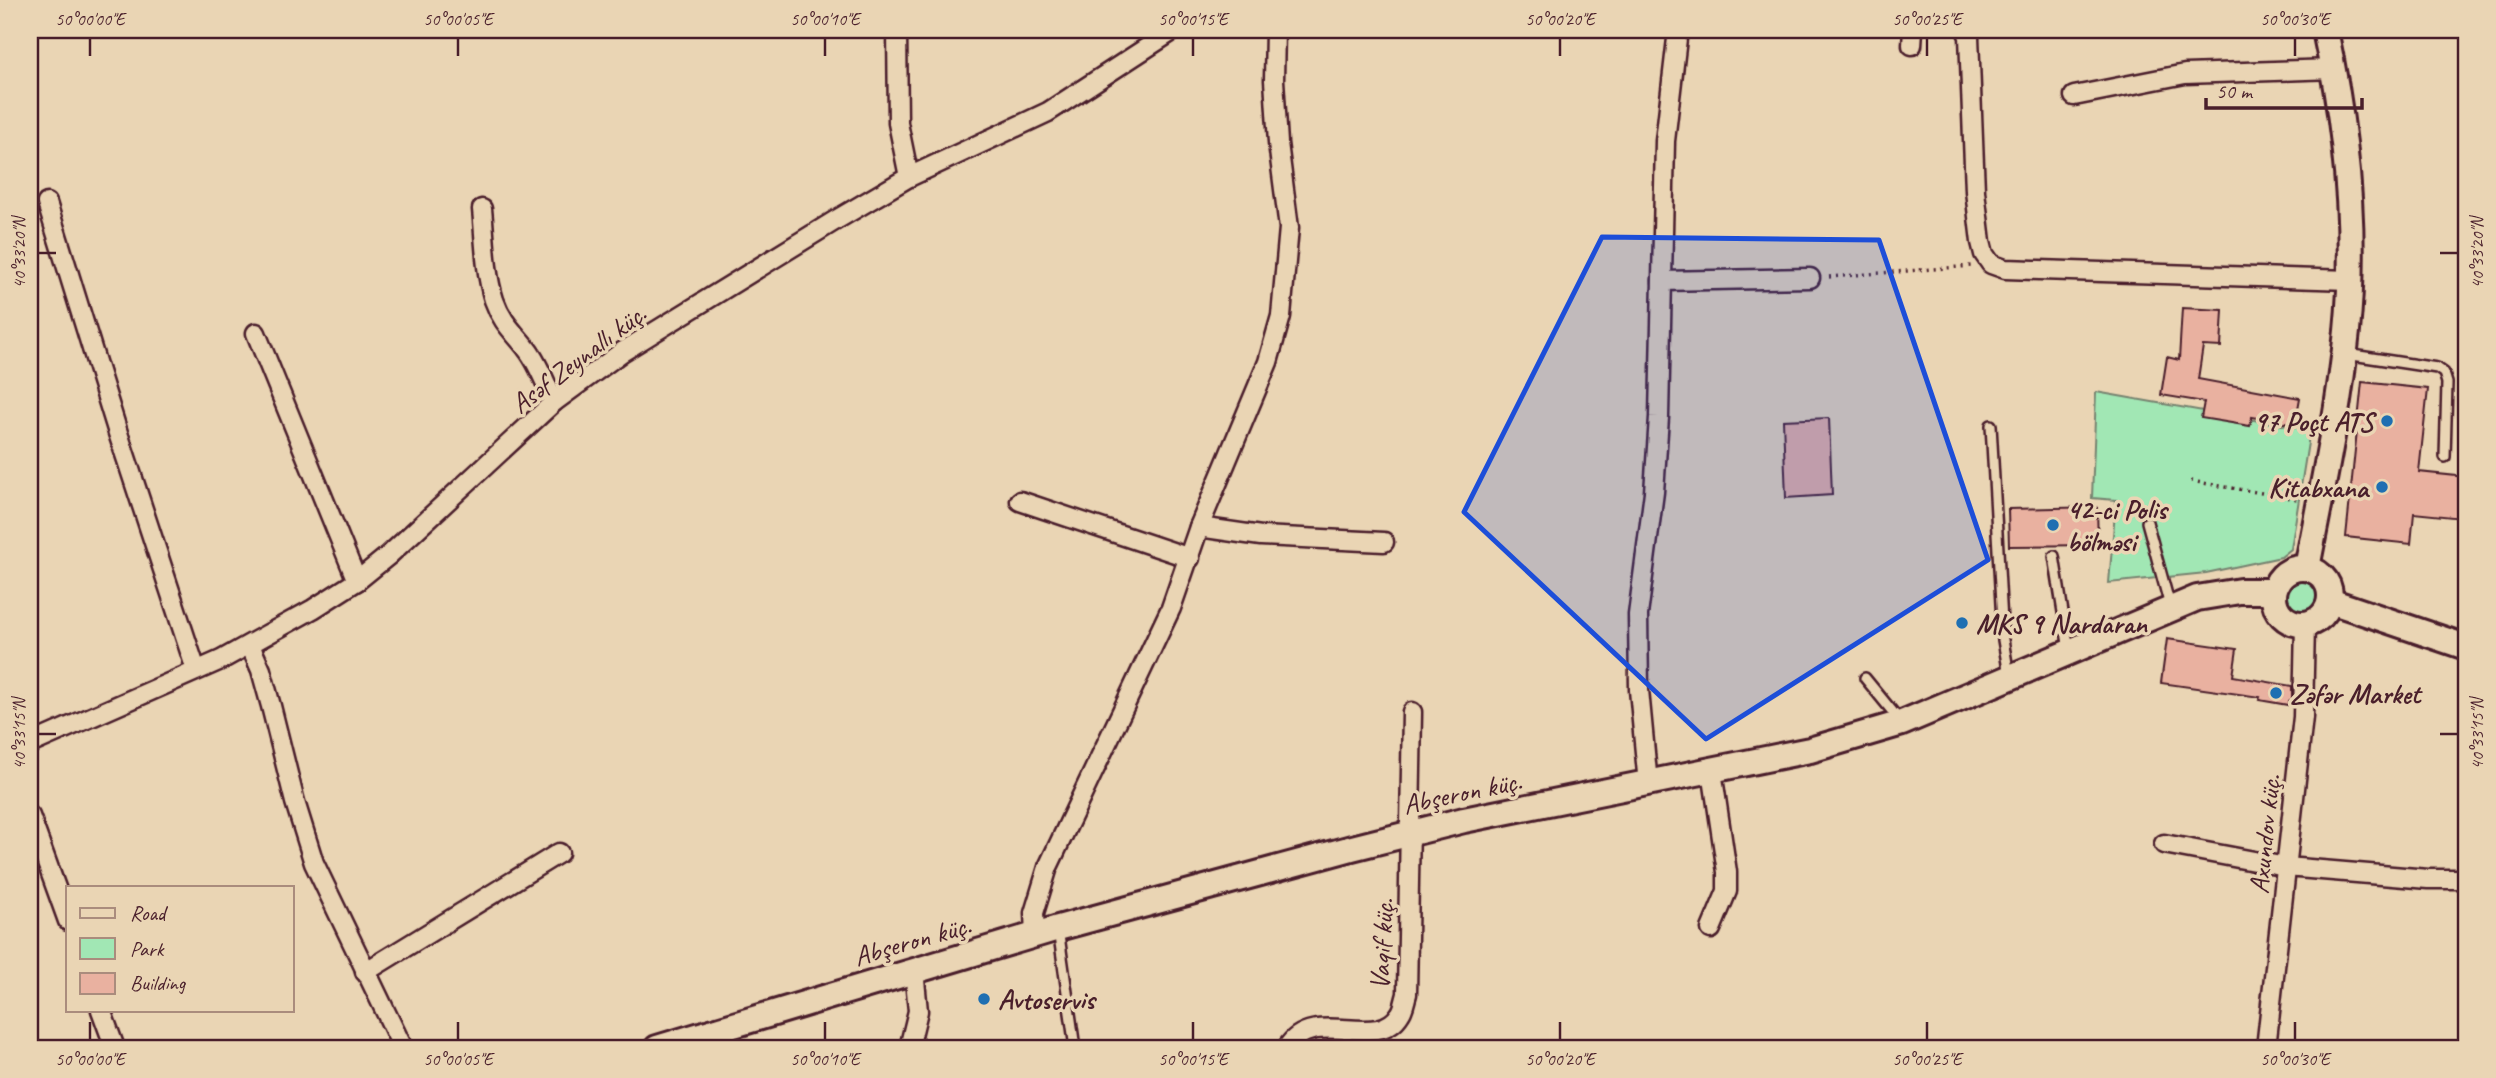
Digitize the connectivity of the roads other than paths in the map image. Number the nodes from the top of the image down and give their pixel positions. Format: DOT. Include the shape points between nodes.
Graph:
graph roads {
  1 [pos="897,30"];
  2 [pos="1275,30"];
  3 [pos="1678,30"];
  4 [pos="1966,30"];
  5 [pos="2325,30"];
  6 [pos="1165,32"];
  7 [pos="2334,69"];
  8 [pos="2074,96"];
  9 [pos="909,177"];
  10 [pos="47,204"];
  11 [pos="482,209"];
  12 [pos="1810,278"];
  13 [pos="2350,281"];
  14 [pos="1662,282"];
  15 [pos="256,333"];
  16 [pos="2344,354"];
  17 [pos="554,402"];
  18 [pos="1991,425"];
  19 [pos="2445,457"];
  20 [pos="1020,501"];
  21 [pos="2147,522"];
  22 [pos="1199,527"];
  23 [pos="1384,542"];
  24 [pos="2054,556"];
  25 [pos="1190,558"];
  26 [pos="2307,568"];
  27 [pos="357,581"];
  28 [pos="2273,590"];
  29 [pos="2330,601"];
  30 [pos="2170,608"];
  31 [pos="2305,624"];
  32 [pos="250,645"];
  33 [pos="2466,647"];
  34 [pos="2069,652"];
  35 [pos="196,670"];
  36 [pos="2009,677"];
  37 [pos="1865,678"];
  38 [pos="1412,712"];
  39 [pos="1902,723"];
  40 [pos="30,744"];
  41 [pos="1712,771"];
  42 [pos="1648,784"];
  43 [pos="30,816"];
  44 [pos="1411,833"];
  45 [pos="2164,844"];
  46 [pos="559,853"];
  47 [pos="2286,867"];
  48 [pos="2466,879"];
  49 [pos="66,915"];
  50 [pos="1711,929"];
  51 [pos="1047,931"];
  52 [pos="914,970"];
  53 [pos="365,972"];
  54 [pos="102,1012"];
  55 [pos="115,1048"];
  56 [pos="403,1048"];
  57 [pos="657,1048"];
  58 [pos="909,1048"];
  59 [pos="1075,1048"];
  60 [pos="1287,1048"];
  61 [pos="2266,1048"];
  1 -- 9 [label="street" via="898,123"];
  2 -- 22 [label="street" via="1278,143 1289,228 1281,316 1268,362"];
  3 -- 14 [label="street" via="1665,141"];
  4 -- 13 [label="street" via="1975,191 1981,242 1991,264 2005,269"];
  5 -- 7 [label="main road"];
  6 -- 9 [label="street, Asəf Zeynallı küç." via="1048,111"];
  7 -- 8 [label="street" via="2185,74"];
  7 -- 13 [label="main road" via="2347,177"];
  9 -- 17 [label="street, Asəf Zeynallı küç." via="622,352"];
  10 -- 35 [label="street"];
  11 -- 17 [label="street" via="494,300 507,327 534,359"];
  12 -- 14 [label="street"];
  13 -- 16 [label="main road"];
  14 -- 42 [label="street" via="1654,492 1638,615"];
  15 -- 27 [label="street"];
  16 -- 19 [label="lane" via="2437,368 2444,373"];
  16 -- 26 [label="main road"];
  17 -- 27 [label="street, Asəf Zeynallı küç."];
  18 -- 36 [label="lane"];
  20 -- 25 [label="street"];
  21 -- 30 [label="lane"];
  22 -- 23 [label="street" via="1261,536"];
  22 -- 25 [label="street"];
  24 -- 34 [label="lane"];
  25 -- 51 [label="street" via="1171,608 1048,867 1034,913"];
  26 -- 28 [label="main road" via="2282,575"];
  26 -- 29 [label="main road" via="2323,576"];
  27 -- 32 [label="street, Asəf Zeynallı küç."];
  28 -- 30 [label="main road, Abşeron küç." via="2216,593"];
  28 -- 31 [label="main road" via="2281,615"];
  29 -- 31 [label="main road" via="2321,617"];
  29 -- 33 [label="main road"];
  30 -- 34 [label="main road, Abşeron küç."];
  31 -- 47 [label="street, Axundov küç." via="2303,717"];
  32 -- 35 [label="street, Asəf Zeynallı küç."];
  32 -- 53 [label="street" via="314,863"];
  34 -- 36 [label="main road, Abşeron küç."];
  35 -- 40 [label="street, Asəf Zeynallı küç."];
  36 -- 39 [label="main road, Abşeron küç."];
  37 -- 39 [label="lane"];
  38 -- 44 [label="street"];
  39 -- 41 [label="main road, Abşeron küç." via="1810,750"];
  41 -- 42 [label="main road, Abşeron küç."];
  41 -- 50 [label="street" via="1727,891"];
  42 -- 44 [label="main road, Abşeron küç."];
  43 -- 49 [label="street"];
  44 -- 51 [label="main road, Abşeron küç."];
  44 -- 60 [label="street, Vaqif küç." via="1407,993 1402,1013 1391,1026 1376,1030 1311,1030 1298,1035"];
  45 -- 47 [label="street"];
  46 -- 53 [label="street"];
  47 -- 48 [label="street"];
  47 -- 61 [label="street, Axundov küç."];
  51 -- 52 [label="main road, Abşeron küç."];
  51 -- 59 [label="lane"];
  52 -- 57 [label="main road, Abşeron küç."];
  52 -- 58 [label="street" via="918,1011"];
  53 -- 56 [label="street"];
  54 -- 55 [label="street"];
}
